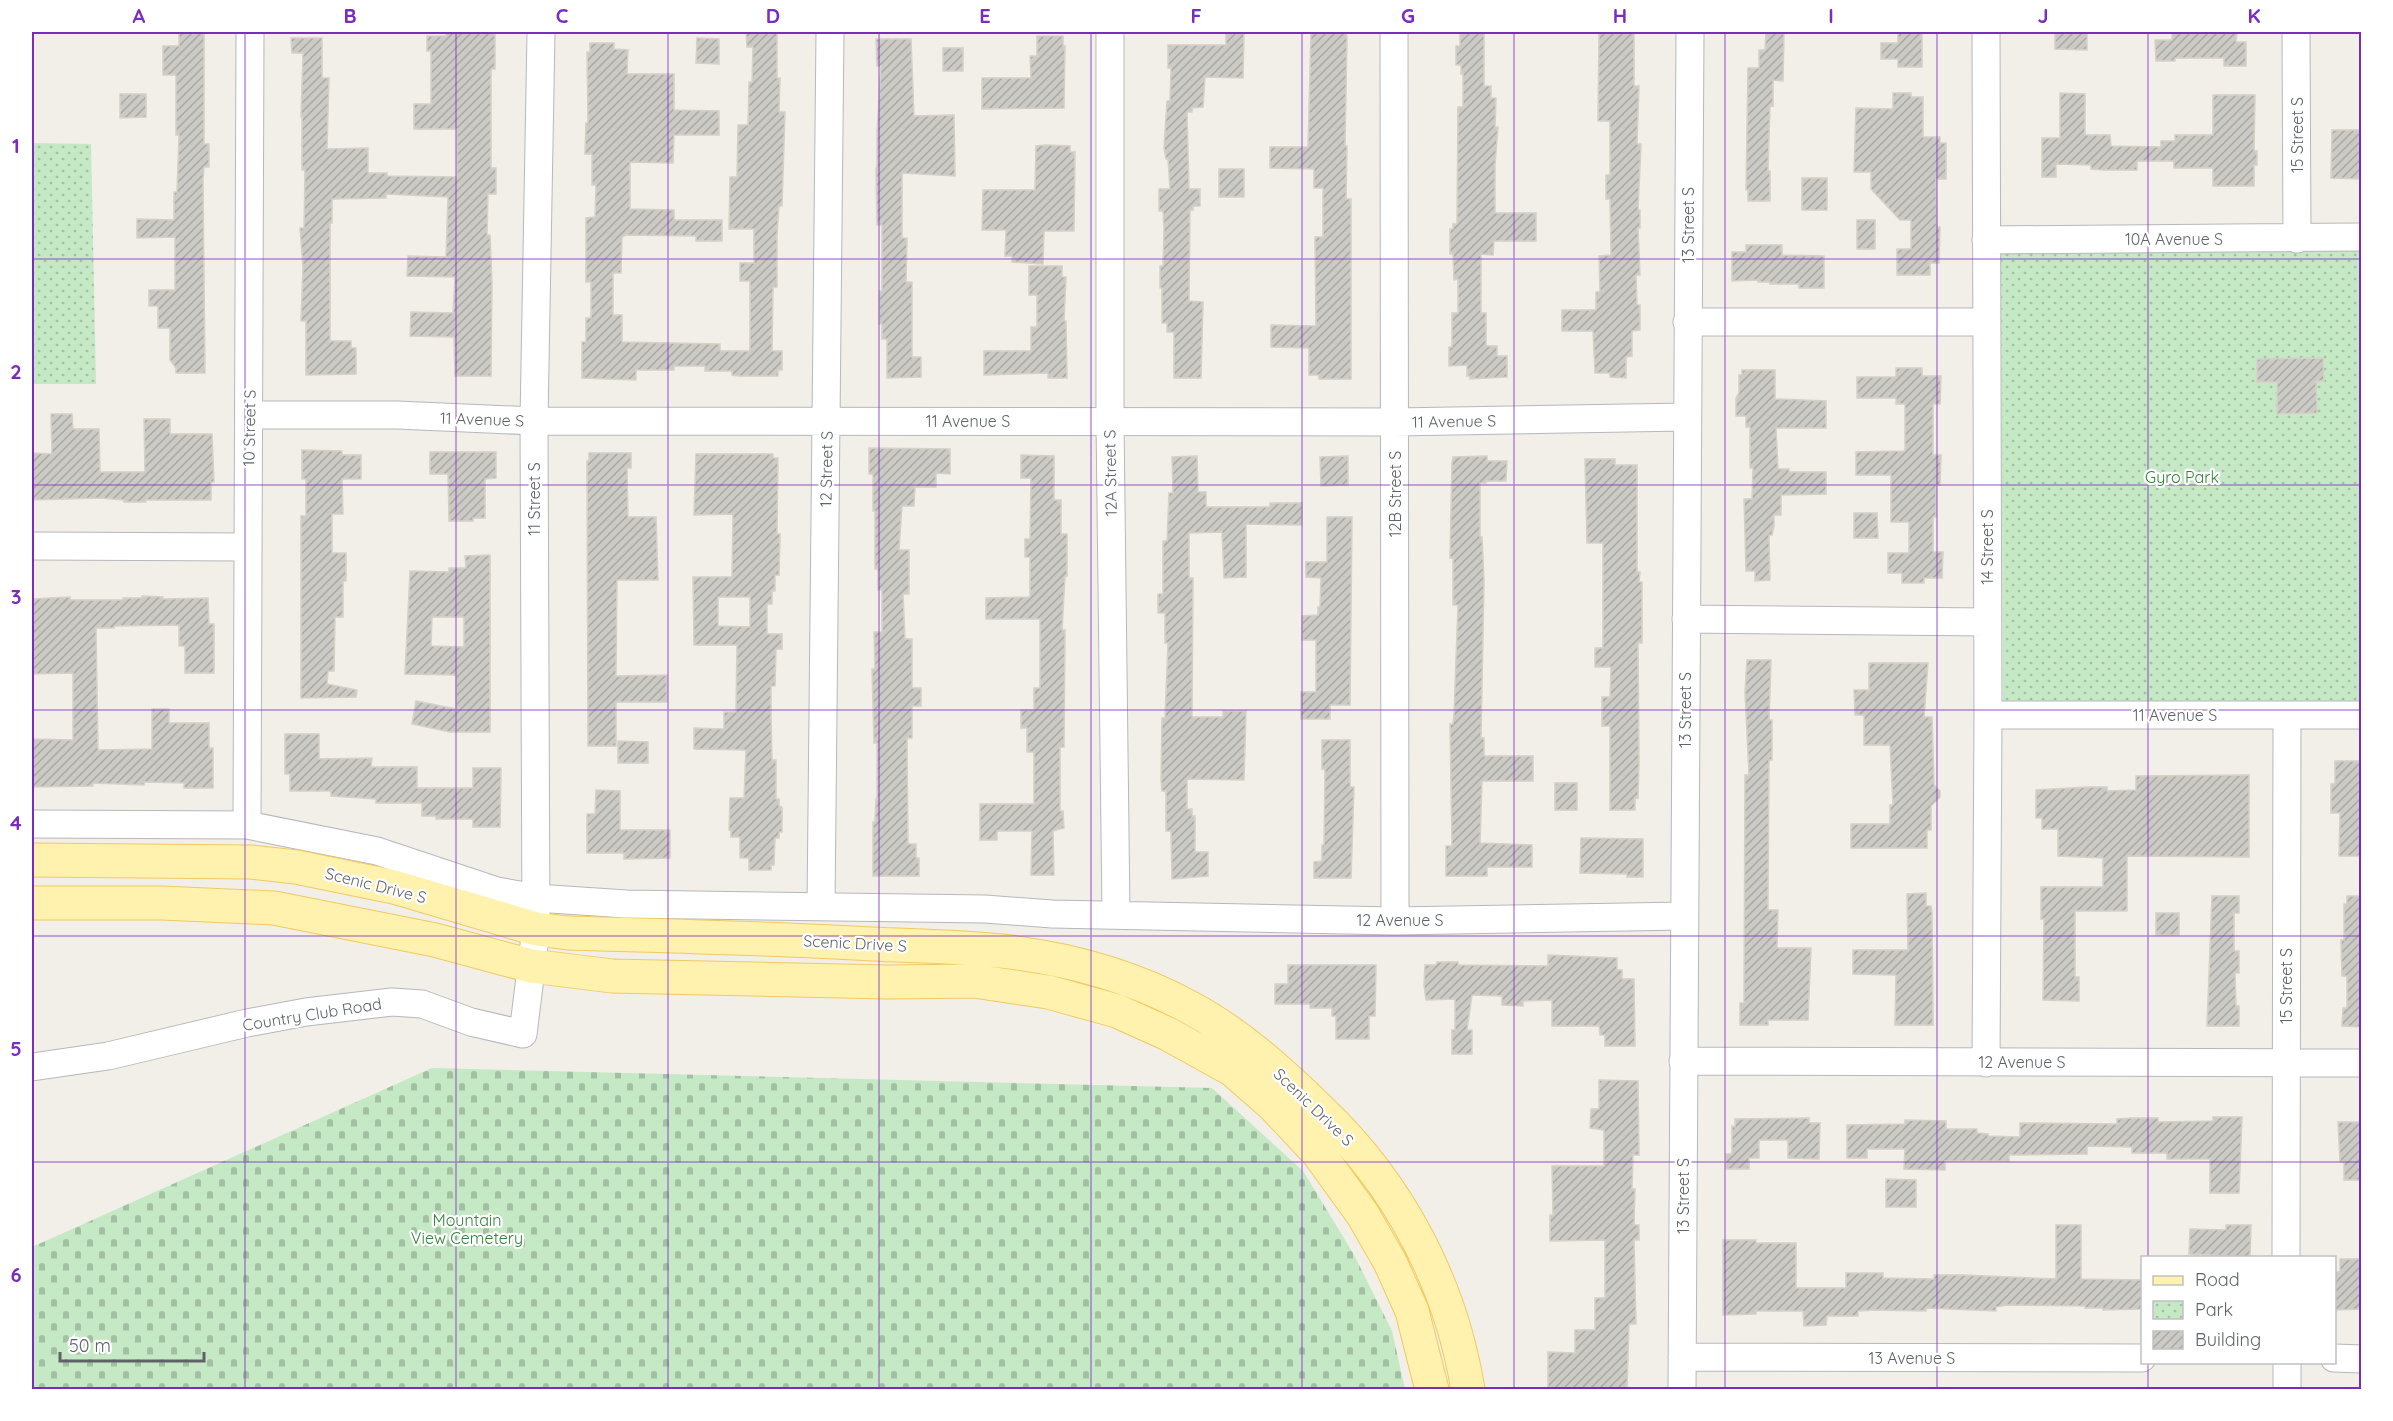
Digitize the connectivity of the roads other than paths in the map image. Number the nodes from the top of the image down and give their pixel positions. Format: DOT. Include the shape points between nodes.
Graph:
graph roads {
  1 [pos="250,32"];
  2 [pos="541,32"];
  3 [pos="830,32"];
  4 [pos="1110,32"];
  5 [pos="1394,32"];
  6 [pos="1690,32"];
  7 [pos="1986,32"];
  8 [pos="2296,32"];
  9 [pos="2361,237"];
  10 [pos="2297,239"];
  11 [pos="1986,240"];
  12 [pos="1688,322"];
  13 [pos="1986,322"];
  14 [pos="249,415"];
  15 [pos="1686,417"];
  16 [pos="534,421"];
  17 [pos="826,421"];
  18 [pos="1110,422"];
  19 [pos="1395,422"];
  20 [pos="32,546"];
  21 [pos="247,547"];
  22 [pos="1686,620"];
  23 [pos="1987,622"];
  24 [pos="1988,715"];
  25 [pos="2287,715"];
  26 [pos="2361,715"];
  27 [pos="32,824"];
  28 [pos="247,825"];
  29 [pos="32,860"];
  30 [pos="32,903"];
  31 [pos="821,907"];
  32 [pos="536,914"];
  33 [pos="1116,915"];
  34 [pos="1684,916"];
  35 [pos="1395,921"];
  36 [pos="531,966"];
  37 [pos="1683,1060"];
  38 [pos="1986,1062"];
  39 [pos="2361,1063"];
  40 [pos="2285,1064"];
  41 [pos="32,1067"];
  42 [pos="2286,1256"];
  43 [pos="1682,1357"];
  44 [pos="2141,1358"];
  45 [pos="2336,1358"];
  46 [pos="2361,1359"];
  47 [pos="2287,1364"];
  48 [pos="1432,1389"];
  49 [pos="1468,1389"];
  50 [pos="1682,1389"];
  51 [pos="2287,1389"];
  1 -- 14 [label="street, 10 Street S"];
  2 -- 16 [label="street, 11 Street S"];
  3 -- 17 [label="street, 12 Street S"];
  4 -- 18 [label="street, 12A Street S"];
  5 -- 19 [label="street, 12B Street S"];
  6 -- 12 [label="street, 13 Street S"];
  7 -- 11 [label="street, 14 Street S"];
  8 -- 10 [label="street, 15 Street S"];
  9 -- 10 [label="street, 10A Avenue S"];
  10 -- 11 [label="street, 10A Avenue S"];
  11 -- 13 [label="street, 14 Street S"];
  12 -- 13 [label="street"];
  12 -- 15 [label="street, 13 Street S"];
  13 -- 23 [label="street, 14 Street S"];
  14 -- 16 [label="street, 11 Avenue S" via="397,415"];
  14 -- 21 [label="street, 10 Street S"];
  15 -- 19 [label="street, 11 Avenue S"];
  15 -- 22 [label="street, 13 Street S"];
  16 -- 17 [label="street, 11 Avenue S"];
  16 -- 32 [label="street, 11 Street S"];
  17 -- 18 [label="street, 11 Avenue S"];
  17 -- 31 [label="street, 12 Street S"];
  18 -- 19 [label="street, 11 Avenue S"];
  18 -- 33 [label="street, 12A Street S"];
  19 -- 35 [label="street, 12B Street S"];
  20 -- 21 [label="street"];
  21 -- 28 [label="street, 10 Street S"];
  22 -- 23 [label="street"];
  22 -- 34 [label="street, 13 Street S"];
  23 -- 24 [label="street, 14 Street S"];
  24 -- 25 [label="street, 11 Avenue S"];
  24 -- 38 [label="street, 14 Street S"];
  25 -- 26 [label="street, 11 Avenue S"];
  25 -- 40 [label="street, 15 Street S"];
  27 -- 28 [label="street, Scenic Drive S"];
  28 -- 32 [label="street, Scenic Drive S" via="377,851 496,891"];
  29 -- 32 [label="main road, Scenic Drive S" via="239,862 296,867"];
  30 -- 36 [label="main road, Scenic Drive S" via="274,908 435,940"];
  31 -- 32 [label="street, Scenic Drive S" via="626,904"];
  31 -- 33 [label="street, Scenic Drive S"];
  32 -- 36 [label="street, 11 Street S"];
  32 -- 49 [label="main road, Scenic Drive S" via="568,933 998,950 1109,974 1188,1006 1230,1031 1348,1137 1407,1219 1434,1268"];
  33 -- 35 [label="street, 12 Avenue S"];
  34 -- 35 [label="street, 12 Avenue S"];
  34 -- 37 [label="street, 13 Street S"];
  36 -- 41 [label="street, Country Club Road" via="523,1034 471,1022 422,1004 392,1002 306,1012 108,1056"];
  36 -- 48 [label="main road, Scenic Drive S" via="612,976 974,981 1048,992 1117,1011 1158,1029 1233,1070 1319,1154 1363,1215 1413,1311"];
  37 -- 38 [label="street, 12 Avenue S"];
  37 -- 43 [label="street, 13 Street S"];
  38 -- 40 [label="street, 12 Avenue S"];
  39 -- 40 [label="street, 12 Avenue S"];
  40 -- 42 [label="street, 15 Street S"];
  43 -- 44 [label="street, 13 Avenue S"];
  43 -- 50 [label="street, 13 Street S"];
  45 -- 46 [label="street"];
  47 -- 51 [label="street"];
}
